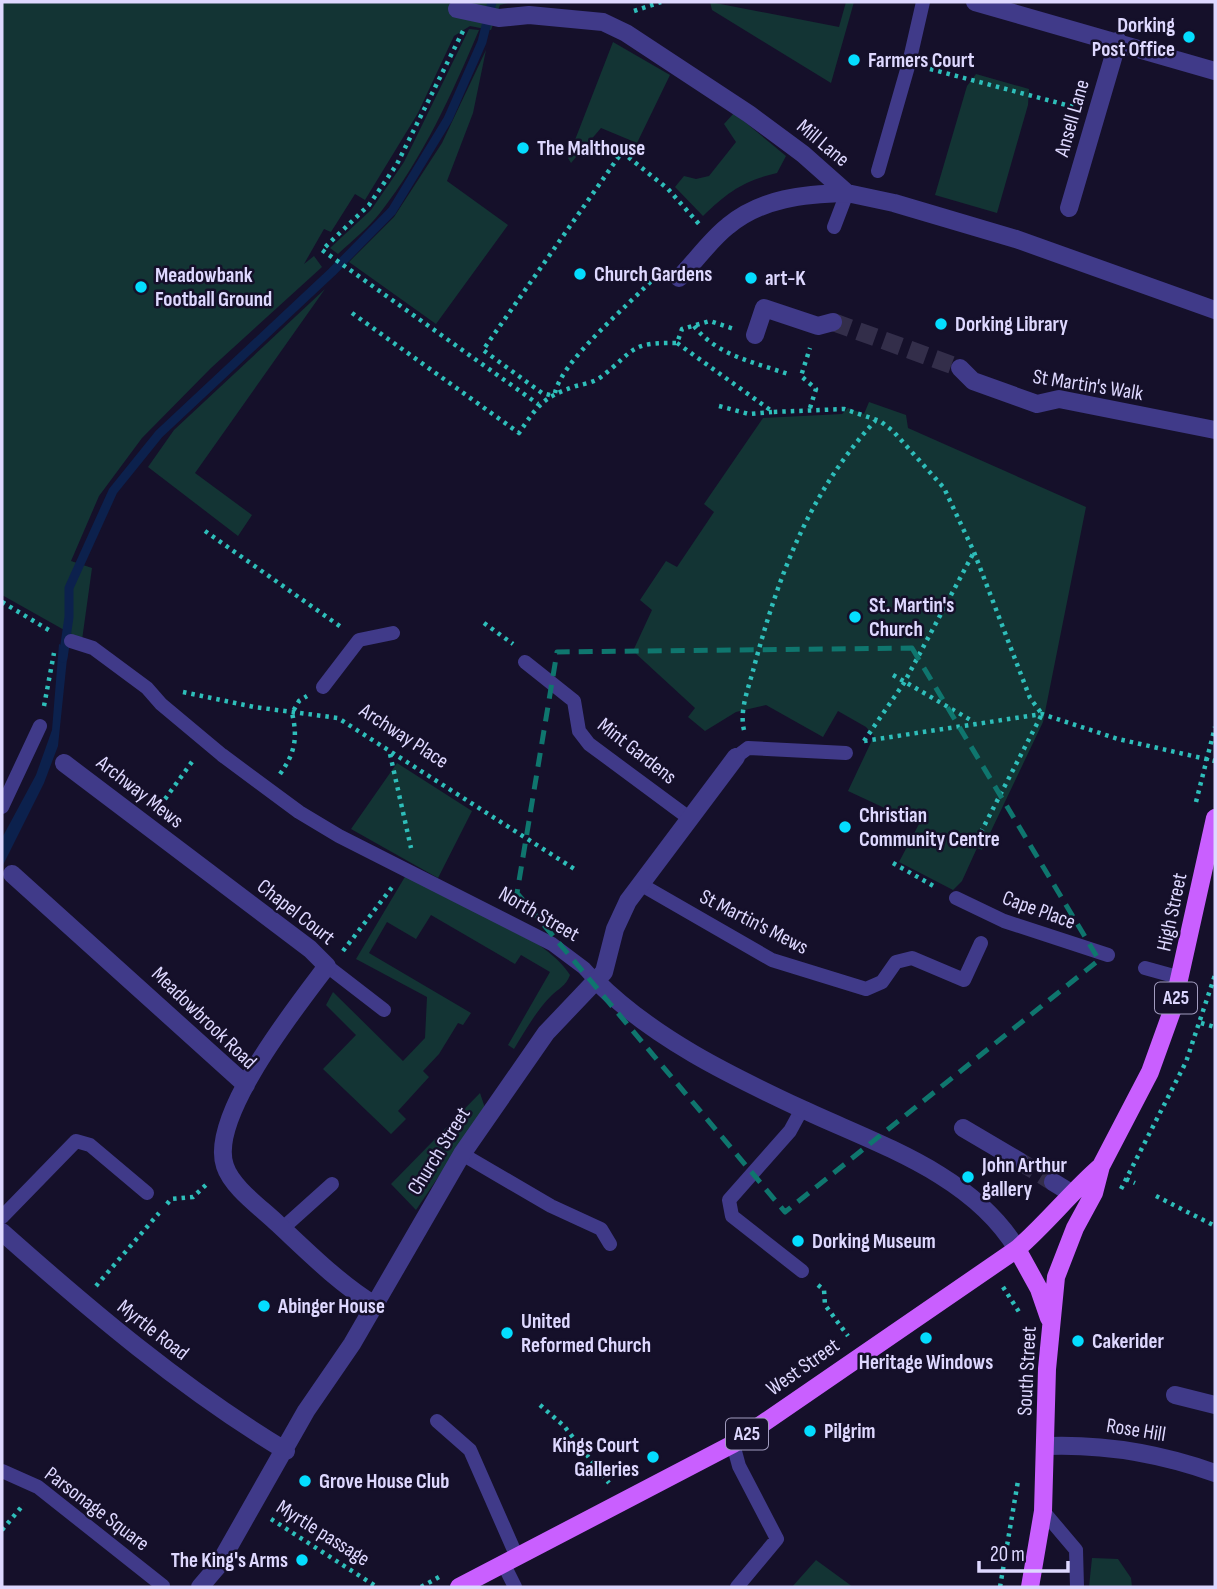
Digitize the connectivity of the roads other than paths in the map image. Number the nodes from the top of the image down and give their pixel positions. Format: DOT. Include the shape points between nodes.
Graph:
graph roads {
  1 [pos="923,2"];
  2 [pos="975,2"];
  3 [pos="457,9"];
  4 [pos="1118,41"];
  5 [pos="1215,71"];
  6 [pos="878,171"];
  7 [pos="847,193"];
  8 [pos="1069,208"];
  9 [pos="834,227"];
  10 [pos="680,278"];
  11 [pos="1215,310"];
  12 [pos="825,324"];
  13 [pos="755,335"];
  14 [pos="960,368"];
  15 [pos="1215,430"];
  16 [pos="393,633"];
  17 [pos="71,641"];
  18 [pos="525,662"];
  19 [pos="323,687"];
  20 [pos="40,726"];
  21 [pos="742,752"];
  22 [pos="846,753"];
  23 [pos="64,763"];
  24 [pos="2,807"];
  25 [pos="689,818"];
  26 [pos="1215,818"];
  27 [pos="187,858"];
  28 [pos="12,874"];
  29 [pos="640,884"];
  30 [pos="956,898"];
  31 [pos="981,943"];
  32 [pos="1108,955"];
  33 [pos="327,966"];
  34 [pos="1145,968"];
  35 [pos="1181,978"];
  36 [pos="595,981"];
  37 [pos="384,1010"];
  38 [pos="246,1085"];
  39 [pos="802,1109"];
  40 [pos="963,1128"];
  41 [pos="463,1154"];
  42 [pos="1019,1161"];
  43 [pos="1101,1166"];
  44 [pos="1053,1182"];
  45 [pos="332,1184"];
  46 [pos="146,1193"];
  47 [pos="1071,1193"];
  48 [pos="2,1217"];
  49 [pos="283,1228"];
  50 [pos="2,1232"];
  51 [pos="610,1244"];
  52 [pos="1017,1249"];
  53 [pos="802,1271"];
  54 [pos="373,1304"];
  55 [pos="1051,1324"];
  56 [pos="1175,1395"];
  57 [pos="1215,1405"];
  58 [pos="437,1421"];
  59 [pos="733,1444"];
  60 [pos="1047,1446"];
  61 [pos="286,1451"];
  62 [pos="2,1471"];
  63 [pos="1215,1473"];
  64 [pos="1043,1511"];
  65 [pos="510,1560"];
  66 [pos="163,1586"];
  67 [pos="200,1587"];
  68 [pos="459,1587"];
  69 [pos="515,1587"];
  70 [pos="737,1587"];
  71 [pos="1030,1587"];
  72 [pos="1077,1587"];
  1 -- 6 [label="lane"];
  2 -- 4 [label="street"];
  3 -- 7 [label="street, Mill Lane" via="499,18 603,22 749,114"];
  4 -- 5 [label="street"];
  4 -- 8 [label="street, Ansell Lane"];
  7 -- 9 [label="lane"];
  7 -- 10 [label="street" via="784,197 754,211 728,225"];
  7 -- 11 [label="street, Mill Lane" via="1016,239"];
  12 -- 13 [label="street" via="764,308"];
  14 -- 15 [label="street, St Martin's Walk" via="973,381 1037,404 1059,400"];
  16 -- 19 [label="lane" via="359,640"];
  17 -- 36 [label="lane, North Street" via="93,648 147,688 206,741 299,812 552,944"];
  18 -- 25 [label="lane, Mint Gardens" via="573,701 579,731 589,744"];
  20 -- 24 [label="lane"];
  21 -- 22 [label="lane"];
  21 -- 25 [label="street, Church Street"];
  23 -- 27 [label="street, Archway Mews"];
  25 -- 29 [label="street, Church Street"];
  26 -- 35 [label="main road, High Street / A25"];
  27 -- 33 [label="street, Chapel Court"];
  28 -- 38 [label="street, Meadowbrook Road"];
  29 -- 31 [label="lane, St Martin's Mews" via="772,960 866,989 882,982 896,962 912,958 964,980"];
  29 -- 36 [label="street, Church Street" via="615,929 604,972"];
  30 -- 32 [label="lane, Cape Place" via="1004,921"];
  33 -- 37 [label="lane"];
  33 -- 38 [label="street, Chapel Court"];
  34 -- 35 [label="lane"];
  35 -- 43 [label="main road, High Street / A25" via="1150,1072"];
  36 -- 39 [label="street, North Street" via="618,1003 694,1055"];
  36 -- 41 [label="street, Church Street" via="546,1032"];
  38 -- 49 [label="street, Meadowbrook Road" via="222,1138 225,1167"];
  39 -- 52 [label="street, North Street" via="915,1161 970,1195"];
  39 -- 53 [label="lane" via="790,1131 729,1200 732,1216"];
  40 -- 42 [label="street"];
  41 -- 51 [label="lane" via="551,1206 601,1229"];
  41 -- 54 [label="street, Church Street"];
  43 -- 47 [label="main road, West Street / A25"];
  43 -- 55 [label="main road, South Street / A25" via="1094,1193 1056,1277"];
  44 -- 47 [label="street"];
  45 -- 49 [label="lane"];
  46 -- 48 [label="lane" via="90,1145 76,1141"];
  47 -- 52 [label="main road, West Street / A25"];
  49 -- 54 [label="street" via="349,1290"];
  50 -- 61 [label="street, Myrtle Road" via="82,1303 227,1416"];
  52 -- 55 [label="main road, A25" via="1040,1289"];
  52 -- 59 [label="main road, West Street / A25"];
  54 -- 61 [label="street, Church Street"];
  55 -- 60 [label="main road, South Street / A25"];
  56 -- 57 [label="street"];
  58 -- 65 [label="lane" via="470,1450"];
  59 -- 65 [label="main road, West Street / A25"];
  59 -- 70 [label="lane" via="739,1466 777,1539"];
  60 -- 63 [label="street, Rose Hill" via="1150,1452"];
  60 -- 64 [label="main road, South Street / A25"];
  61 -- 67 [label="street, Church Street" via="218,1566"];
  62 -- 66 [label="lane, Parsonage Square" via="38,1488"];
  64 -- 71 [label="main road, South Street / A25"];
  64 -- 72 [label="lane" via="1076,1550"];
  65 -- 68 [label="main road, West Street / A25"];
  65 -- 69 [label="lane"];
}
